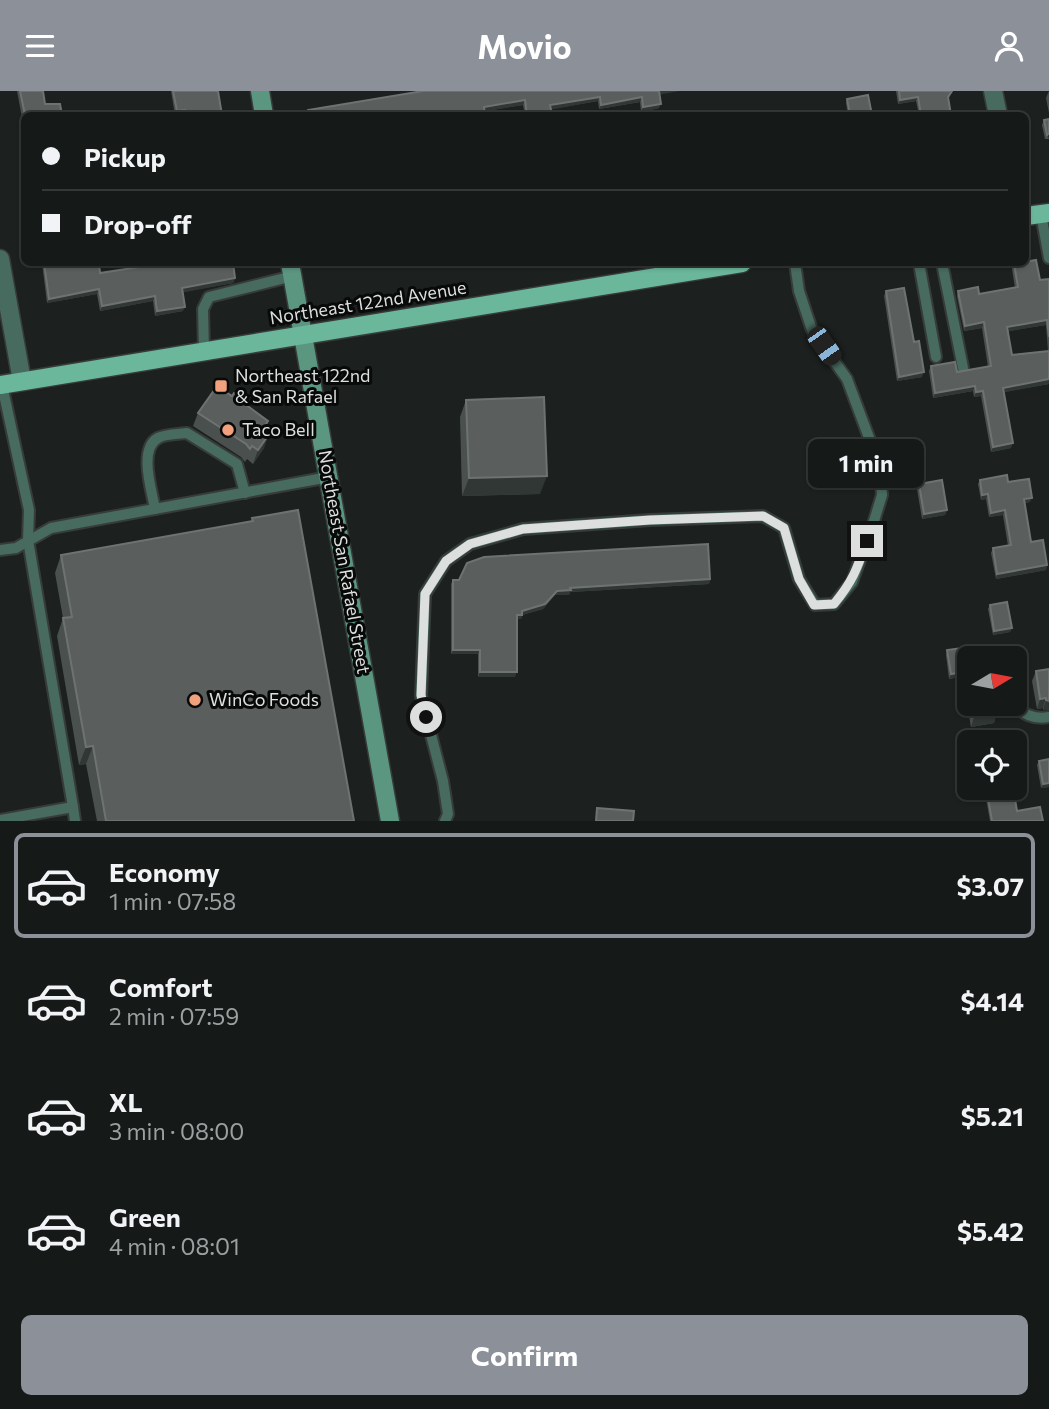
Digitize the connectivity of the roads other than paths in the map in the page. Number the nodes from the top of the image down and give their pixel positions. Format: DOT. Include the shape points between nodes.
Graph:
graph roads {
  1 [pos="260,91"];
  2 [pos="993,91"];
  3 [pos="264,112"];
  4 [pos="997,112"];
  5 [pos="1039,214"];
  6 [pos="1049,258"];
  7 [pos="0,259"];
  8 [pos="723,266"];
  9 [pos="795,266"];
  10 [pos="920,266"];
  11 [pos="943,266"];
  12 [pos="291,269"];
  13 [pos="303,334"];
  14 [pos="204,351"];
  15 [pos="936,357"];
  16 [pos="963,367"];
  17 [pos="22,381"];
  18 [pos="1,385"];
  19 [pos="329,477"];
  20 [pos="245,492"];
  21 [pos="155,509"];
  22 [pos="28,540"];
  23 [pos="0,550"];
  24 [pos="1027,714"];
  25 [pos="1049,717"];
  26 [pos="73,807"];
  27 [pos="0,820"];
  28 [pos="75,821"];
  29 [pos="390,821"];
  30 [pos="445,821"];
  1 -- 3 [label="street"];
  2 -- 4 [label="street"];
  5 -- 6 [label="lane"];
  7 -- 17 [label="street"];
  8 -- 13 [label="main road, Northeast 122nd Avenue"];
  9 -- 30 [label="lane" via="812,330 847,379 880,467 882,495 852,582 834,604 814,605 799,579 784,528 763,516 523,529 470,544 446,561 425,594 421,695 443,781"];
  10 -- 15 [label="lane"];
  11 -- 16 [label="lane"];
  12 -- 13 [label="street, Northeast San Rafael Street"];
  12 -- 14 [label="lane" via="209,297 203,309"];
  13 -- 14 [label="main road, Northeast 122nd Avenue"];
  13 -- 19 [label="street, Northeast San Rafael Street"];
  14 -- 17 [label="main road, Northeast 122nd Avenue"];
  17 -- 18 [label="main road, Northeast 122nd Avenue"];
  18 -- 22 [label="lane" via="29,510"];
  19 -- 20 [label="lane"];
  19 -- 29 [label="street, Northeast San Rafael Street"];
  20 -- 21 [label="lane"];
  20 -- 21 [label="lane" via="237,464 195,436 168,436 158,438 147,458"];
  21 -- 22 [label="lane" via="51,528"];
  22 -- 23 [label="lane"];
  22 -- 26 [label="lane"];
  24 -- 25 [label="lane"];
  26 -- 27 [label="lane"];
  26 -- 28 [label="lane"];
}
